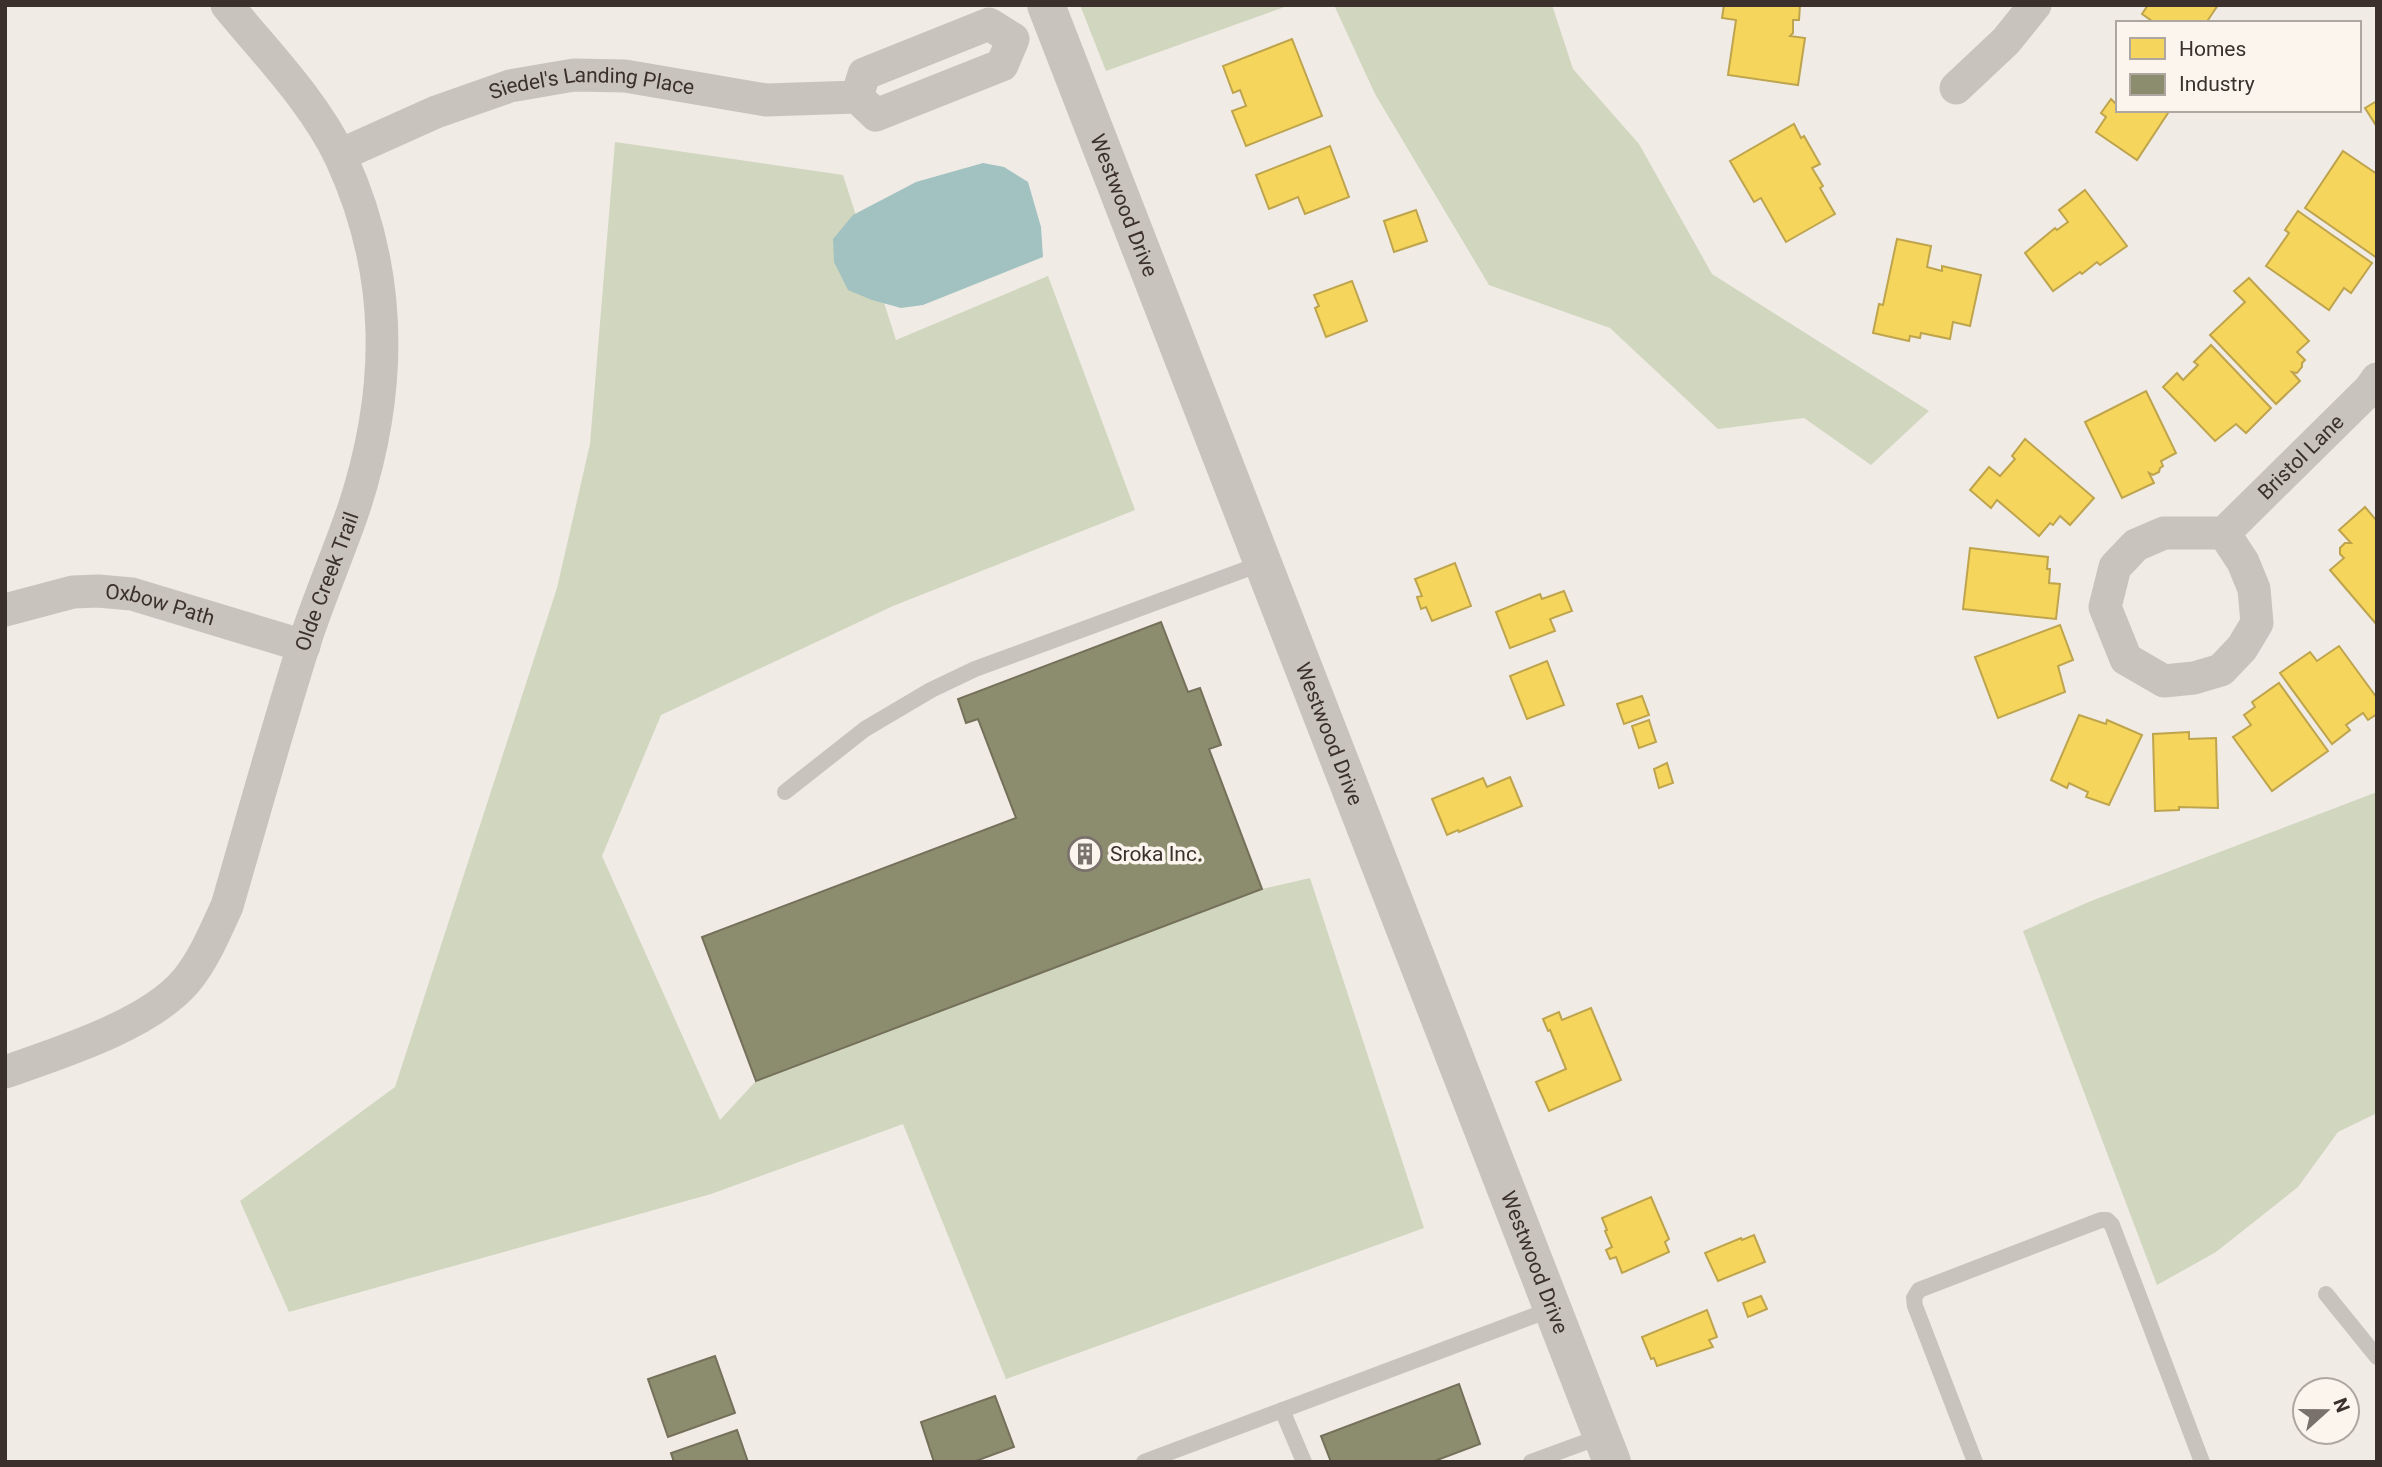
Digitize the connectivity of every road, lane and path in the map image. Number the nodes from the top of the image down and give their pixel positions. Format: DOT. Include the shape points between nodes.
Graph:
graph roads {
  1 [pos="227,5"];
  2 [pos="2035,5"];
  3 [pos="1050,14"];
  4 [pos="1956,88"];
  5 [pos="340,155"];
  6 [pos="2377,379"];
  7 [pos="2224,533"];
  8 [pos="1263,563"];
  9 [pos="8,600"];
  10 [pos="304,646"];
  11 [pos="785,792"];
  12 [pos="5,1072"];
  13 [pos="2326,1294"];
  14 [pos="1552,1309"];
  15 [pos="2377,1357"];
  16 [pos="1282,1410"];
  17 [pos="1607,1449"];
  18 [pos="1144,1462"];
  19 [pos="1304,1462"];
  20 [pos="1531,1462"];
  21 [pos="1975,1462"];
  22 [pos="2202,1462"];
  1 -- 5 [label="street, Olde Creek Trail" via="311,107"];
  2 -- 4 [label="street" via="2006,41"];
  3 -- 5 [label="street, Siedel's Landing Place" via="1013,39 1002,65 876,115 857,97 766,100 625,76 574,75 510,86 436,112"];
  3 -- 8 [label="street, Westwood Drive"];
  5 -- 10 [label="street, Olde Creek Trail" via="374,251 383,316 382,385 354,506"];
  6 -- 7 [label="street, Bristol Lane"];
  7 -- 7 [label="street" via="2254,589 2257,622 2242,648 2221,670 2164,681 2126,659 2105,607 2115,567 2136,545 2164,533"];
  8 -- 11 [label="lane" via="975,669 931,690 865,729"];
  8 -- 14 [label="street, Westwood Drive"];
  9 -- 10 [label="street, Oxbow Path" via="73,592 132,594"];
  10 -- 12 [label="street, Olde Creek Trail" via="227,906 186,981 145,1016"];
  13 -- 15 [label="lane"];
  14 -- 16 [label="lane"];
  14 -- 17 [label="street, Westwood Drive"];
  16 -- 18 [label="lane"];
  16 -- 19 [label="lane"];
  17 -- 20 [label="lane"];
  21 -- 22 [label="lane" via="1914,1298 1919,1290 2101,1220 2112,1225"];
}
